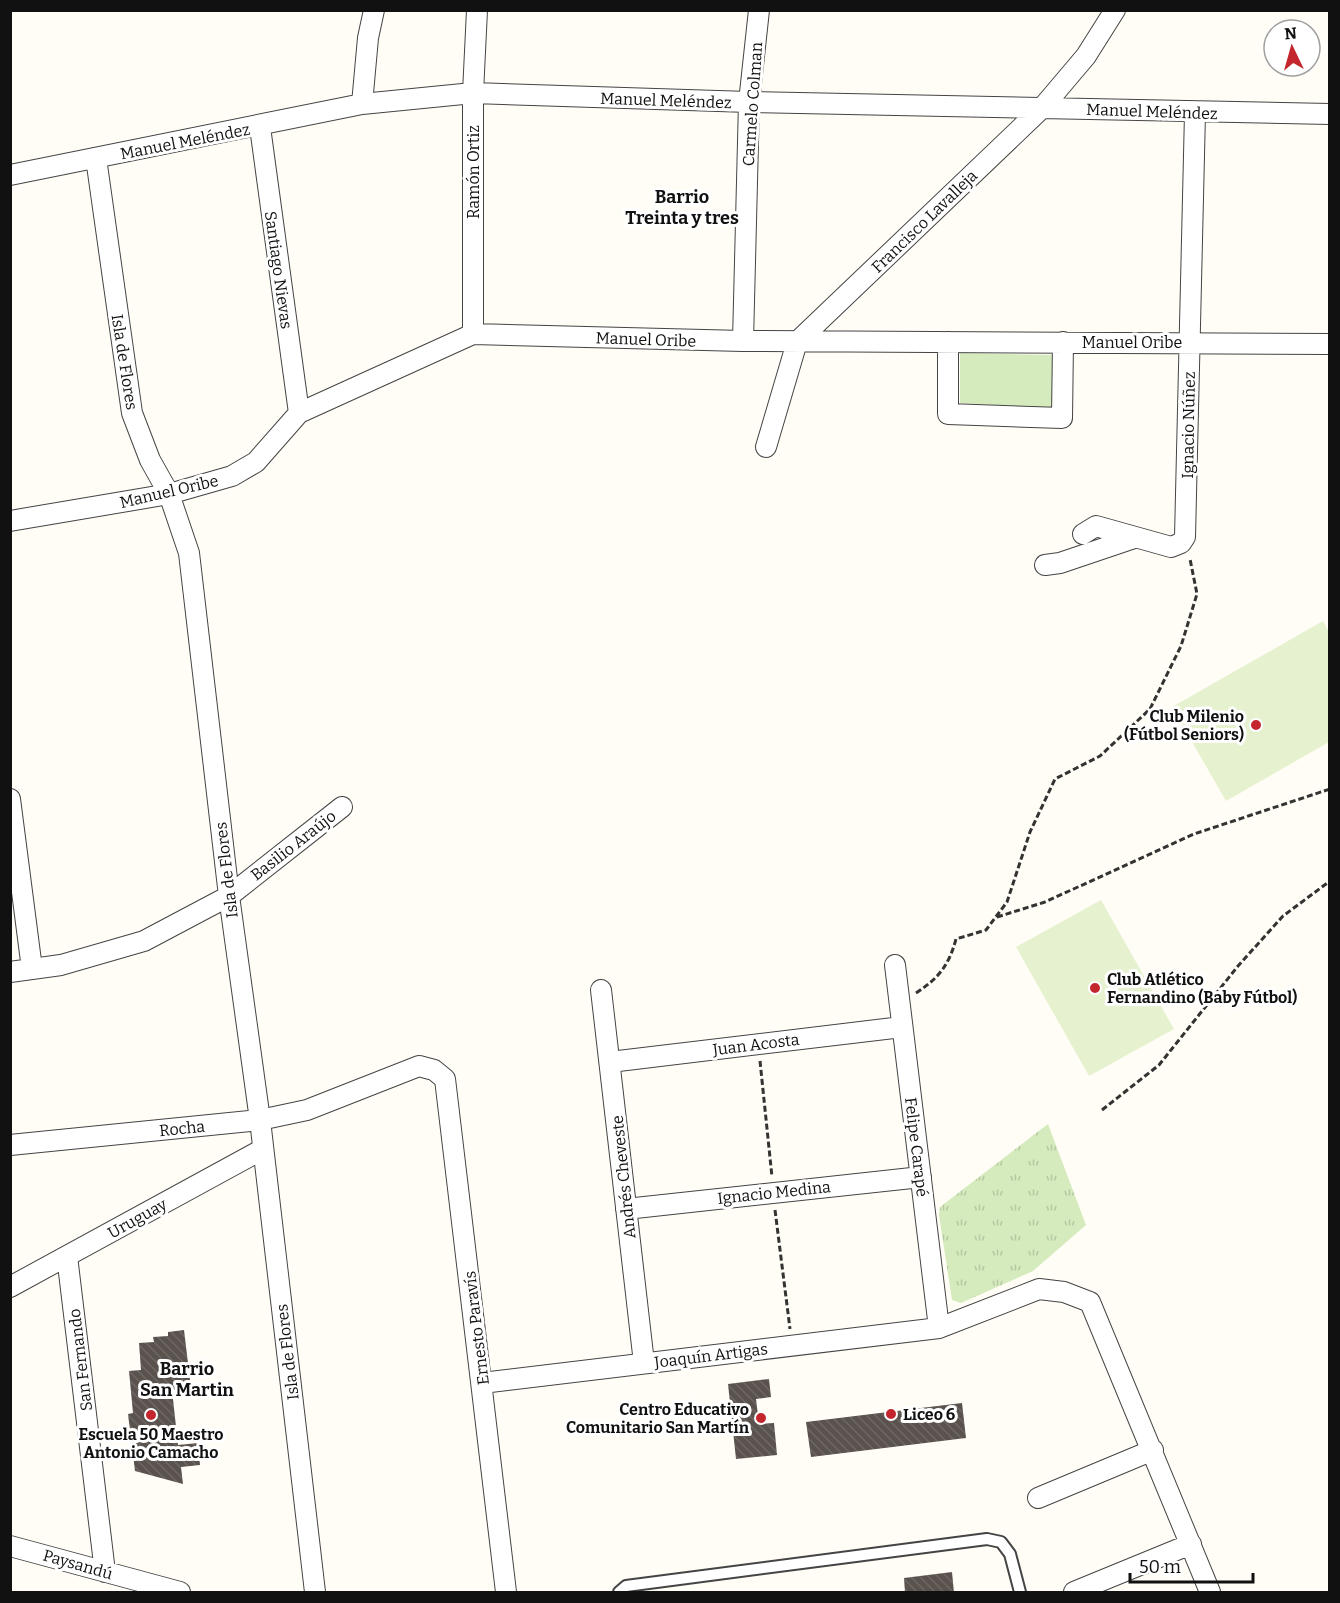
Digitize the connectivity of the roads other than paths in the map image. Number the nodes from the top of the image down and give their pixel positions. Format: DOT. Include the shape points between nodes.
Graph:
graph roads {
  1 [pos="374,10"];
  2 [pos="477,10"];
  3 [pos="759,10"];
  4 [pos="1115,10"];
  5 [pos="473,93"];
  6 [pos="749,102"];
  7 [pos="362,104"];
  8 [pos="1042,108"];
  9 [pos="1195,113"];
  10 [pos="1329,114"];
  11 [pos="260,127"];
  12 [pos="96,158"];
  13 [pos="10,175"];
  14 [pos="473,333"];
  15 [pos="743,341"];
  16 [pos="797,342"];
  17 [pos="948,342"];
  18 [pos="1062,342"];
  19 [pos="1190,343"];
  20 [pos="1329,344"];
  21 [pos="299,413"];
  22 [pos="766,447"];
  23 [pos="169,494"];
  24 [pos="10,521"];
  25 [pos="1083,534"];
  26 [pos="1134,538"];
  27 [pos="1045,565"];
  28 [pos="10,799"];
  29 [pos="342,807"];
  30 [pos="229,896"];
  31 [pos="895,965"];
  32 [pos="32,969"];
  33 [pos="10,972"];
  34 [pos="602,990"];
  35 [pos="902,1027"];
  36 [pos="610,1062"];
  37 [pos="350,1094"];
  38 [pos="260,1120"];
  39 [pos="10,1145"];
  40 [pos="263,1149"];
  41 [pos="921,1177"];
  42 [pos="626,1209"];
  43 [pos="67,1256"];
  44 [pos="10,1287"];
  45 [pos="939,1328"];
  46 [pos="644,1363"];
  47 [pos="482,1383"];
  48 [pos="1153,1450"];
  49 [pos="1038,1498"];
  50 [pos="1191,1544"];
  51 [pos="10,1546"];
  52 [pos="105,1572"];
  53 [pos="180,1593"];
  54 [pos="315,1593"];
  55 [pos="506,1593"];
  56 [pos="619,1593"];
  57 [pos="1020,1593"];
  58 [pos="1074,1593"];
  59 [pos="1210,1593"];
  1 -- 7 [label="street"];
  2 -- 5 [label="street, Ramón Ortiz"];
  3 -- 6 [label="street, Carmelo Colman"];
  4 -- 8 [label="street, Francisco Lavalleja" via="1086,56"];
  5 -- 6 [label="street, Manuel Meléndez"];
  5 -- 7 [label="street, Manuel Meléndez"];
  5 -- 14 [label="street, Ramón Ortiz"];
  6 -- 8 [label="street, Manuel Meléndez"];
  6 -- 15 [label="street, Carmelo Colman"];
  7 -- 11 [label="street, Manuel Meléndez"];
  8 -- 9 [label="street, Manuel Meléndez"];
  8 -- 16 [label="street, Francisco Lavalleja"];
  9 -- 10 [label="street, Manuel Meléndez"];
  9 -- 19 [label="street, Ignacio Núñez"];
  11 -- 12 [label="street, Manuel Meléndez"];
  11 -- 21 [label="street, Santiago Nievas"];
  12 -- 13 [label="street, Manuel Meléndez"];
  12 -- 23 [label="street, Isla de Flores" via="132,413 150,460"];
  14 -- 15 [label="street, Manuel Oribe"];
  14 -- 21 [label="street, Manuel Oribe"];
  15 -- 16 [label="street, Manuel Oribe"];
  16 -- 17 [label="street, Manuel Oribe"];
  16 -- 22 [label="street, Francisco Lavalleja"];
  17 -- 18 [label="street, Manuel Oribe"];
  17 -- 18 [label="street" via="948,414 1062,418"];
  18 -- 19 [label="street, Manuel Oribe"];
  19 -- 20 [label="street, Manuel Oribe"];
  19 -- 26 [label="street, Ignacio Núñez" via="1185,537 1171,547"];
  21 -- 23 [label="street, Manuel Oribe" via="256,462 232,476"];
  23 -- 24 [label="street, Manuel Oribe"];
  23 -- 30 [label="street, Isla de Flores" via="189,553"];
  25 -- 26 [label="street" via="1096,526"];
  26 -- 27 [label="street"];
  28 -- 32 [label="street"];
  29 -- 30 [label="street, Basilio Araújo"];
  30 -- 32 [label="street, Basilio Araújo" via="144,941 61,965"];
  30 -- 38 [label="street, Isla de Flores"];
  31 -- 35 [label="street, Felipe Carapé"];
  32 -- 33 [label="street, Basilio Araújo"];
  34 -- 36 [label="street, Andrés Cheveste"];
  35 -- 36 [label="street, Juan Acosta"];
  35 -- 41 [label="street, Felipe Carapé"];
  36 -- 42 [label="street, Andrés Cheveste"];
  37 -- 38 [label="street, Rocha" via="307,1110"];
  37 -- 47 [label="street, Ernesto Paravís" via="419,1066 434,1070 445,1079"];
  38 -- 39 [label="street, Rocha"];
  38 -- 40 [label="street, Isla de Flores"];
  40 -- 43 [label="street, Uruguay"];
  40 -- 54 [label="street, Isla de Flores"];
  41 -- 42 [label="street, Ignacio Medina"];
  41 -- 45 [label="street, Felipe Carapé"];
  42 -- 46 [label="street, Andrés Cheveste"];
  43 -- 44 [label="street, Uruguay"];
  43 -- 52 [label="street, San Fernando"];
  45 -- 46 [label="street, Joaquín Artigas"];
  45 -- 48 [label="street, Joaquín Artigas" via="1039,1289 1064,1292 1090,1302"];
  46 -- 47 [label="street, Joaquín Artigas"];
  47 -- 55 [label="street, Ernesto Paravís"];
  48 -- 49 [label="street"];
  48 -- 50 [label="street"];
  50 -- 58 [label="street"];
  50 -- 59 [label="street"];
  51 -- 52 [label="street, Paysandú"];
  52 -- 53 [label="street, Paysandú"];
  56 -- 57 [label="lane" via="627,1586 987,1539 1001,1542 1010,1554"];
}
